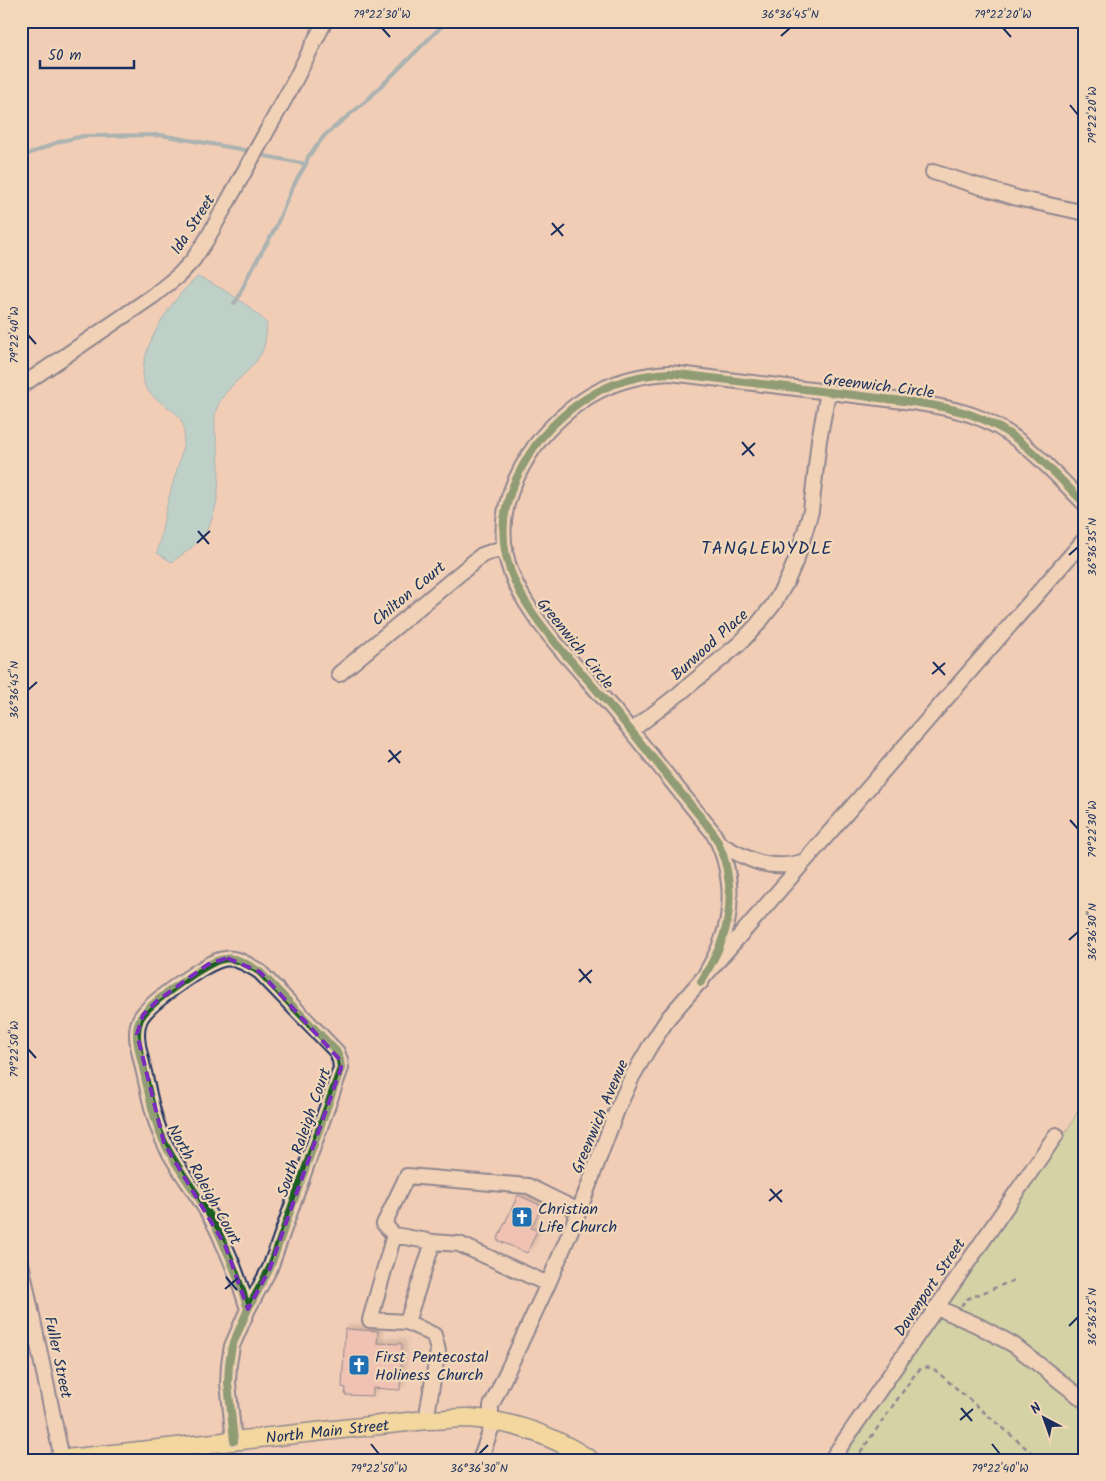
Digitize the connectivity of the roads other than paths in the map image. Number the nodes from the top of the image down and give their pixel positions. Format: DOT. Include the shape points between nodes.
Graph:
graph roads {
  1 [pos="325,21"];
  2 [pos="933,172"];
  3 [pos="1085,213"];
  4 [pos="21,386"];
  5 [pos="828,392"];
  6 [pos="1085,504"];
  7 [pos="1085,540"];
  8 [pos="505,547"];
  9 [pos="339,674"];
  10 [pos="632,731"];
  11 [pos="720,844"];
  12 [pos="805,861"];
  13 [pos="270,982"];
  14 [pos="701,982"];
  15 [pos="1056,1135"];
  16 [pos="579,1211"];
  17 [pos="394,1235"];
  18 [pos="433,1242"];
  19 [pos="21,1263"];
  20 [pos="548,1284"];
  21 [pos="936,1307"];
  22 [pos="248,1309"];
  23 [pos="406,1322"];
  24 [pos="1085,1401"];
  25 [pos="426,1420"];
  26 [pos="492,1421"];
  27 [pos="234,1441"];
  28 [pos="209,1444"];
  29 [pos="62,1459"];
  30 [pos="57,1460"];
  31 [pos="201,1460"];
  32 [pos="480,1460"];
  33 [pos="590,1460"];
  34 [pos="830,1460"];
  1 -- 4 [label="street, Ida Street" via="294,84 193,260 153,296"];
  2 -- 3 [label="street" via="1017,198"];
  5 -- 6 [label="street, Greenwich Circle" via="912,402 972,414 1011,434 1029,448"];
  5 -- 8 [label="street, Greenwich Circle" via="670,373 635,377 610,385 575,406 553,425 527,458 506,504"];
  5 -- 10 [label="street, Burwood Place" via="811,512 787,582 773,605 739,644"];
  7 -- 12 [label="street"];
  8 -- 9 [label="street, Chilton Court" via="482,555"];
  8 -- 10 [label="street, Greenwich Circle" via="516,586 533,615"];
  10 -- 11 [label="street, Greenwich Circle"];
  11 -- 12 [label="street, Greenwich Circle" via="762,864 777,866"];
  11 -- 14 [label="street, Greenwich Circle" via="728,881 726,926"];
  12 -- 14 [label="street, Greenwich Avenue"];
  13 -- 22 [label="street, South Raleigh Court" via="337,1052 341,1068 270,1268"];
  13 -- 22 [label="street, North Raleigh Court" via="247,964 235,959 218,960 157,1001 143,1014 137,1030 156,1121 164,1143 225,1245"];
  14 -- 16 [label="street, Greenwich Avenue" via="669,1018 632,1076"];
  15 -- 21 [label="street, Davenport Street"];
  16 -- 17 [label="street" via="528,1186 407,1176 384,1224"];
  16 -- 20 [label="street, Greenwich Avenue"];
  17 -- 18 [label="street"];
  17 -- 23 [label="street" via="370,1320"];
  18 -- 20 [label="street" via="459,1244"];
  18 -- 23 [label="street"];
  19 -- 29 [label="street, Fuller Street"];
  20 -- 26 [label="street, Greenwich Avenue" via="491,1406"];
  21 -- 24 [label="street" via="1014,1345"];
  21 -- 34 [label="street, Davenport Street"];
  22 -- 27 [label="street, South Raleigh Court" via="228,1364"];
  23 -- 25 [label="street" via="434,1335 438,1351"];
  25 -- 26 [label="main road, North Main Street" via="468,1418"];
  25 -- 27 [label="main road, North Main Street"];
  26 -- 32 [label="street, Greenwich Avenue"];
  26 -- 33 [label="main road, North Main Street" via="547,1436"];
  27 -- 28 [label="main road, North Main Street"];
  28 -- 29 [label="main road, North Main Street"];
  28 -- 31 [label="street"];
  29 -- 30 [label="main road, North Main Street"];
}
